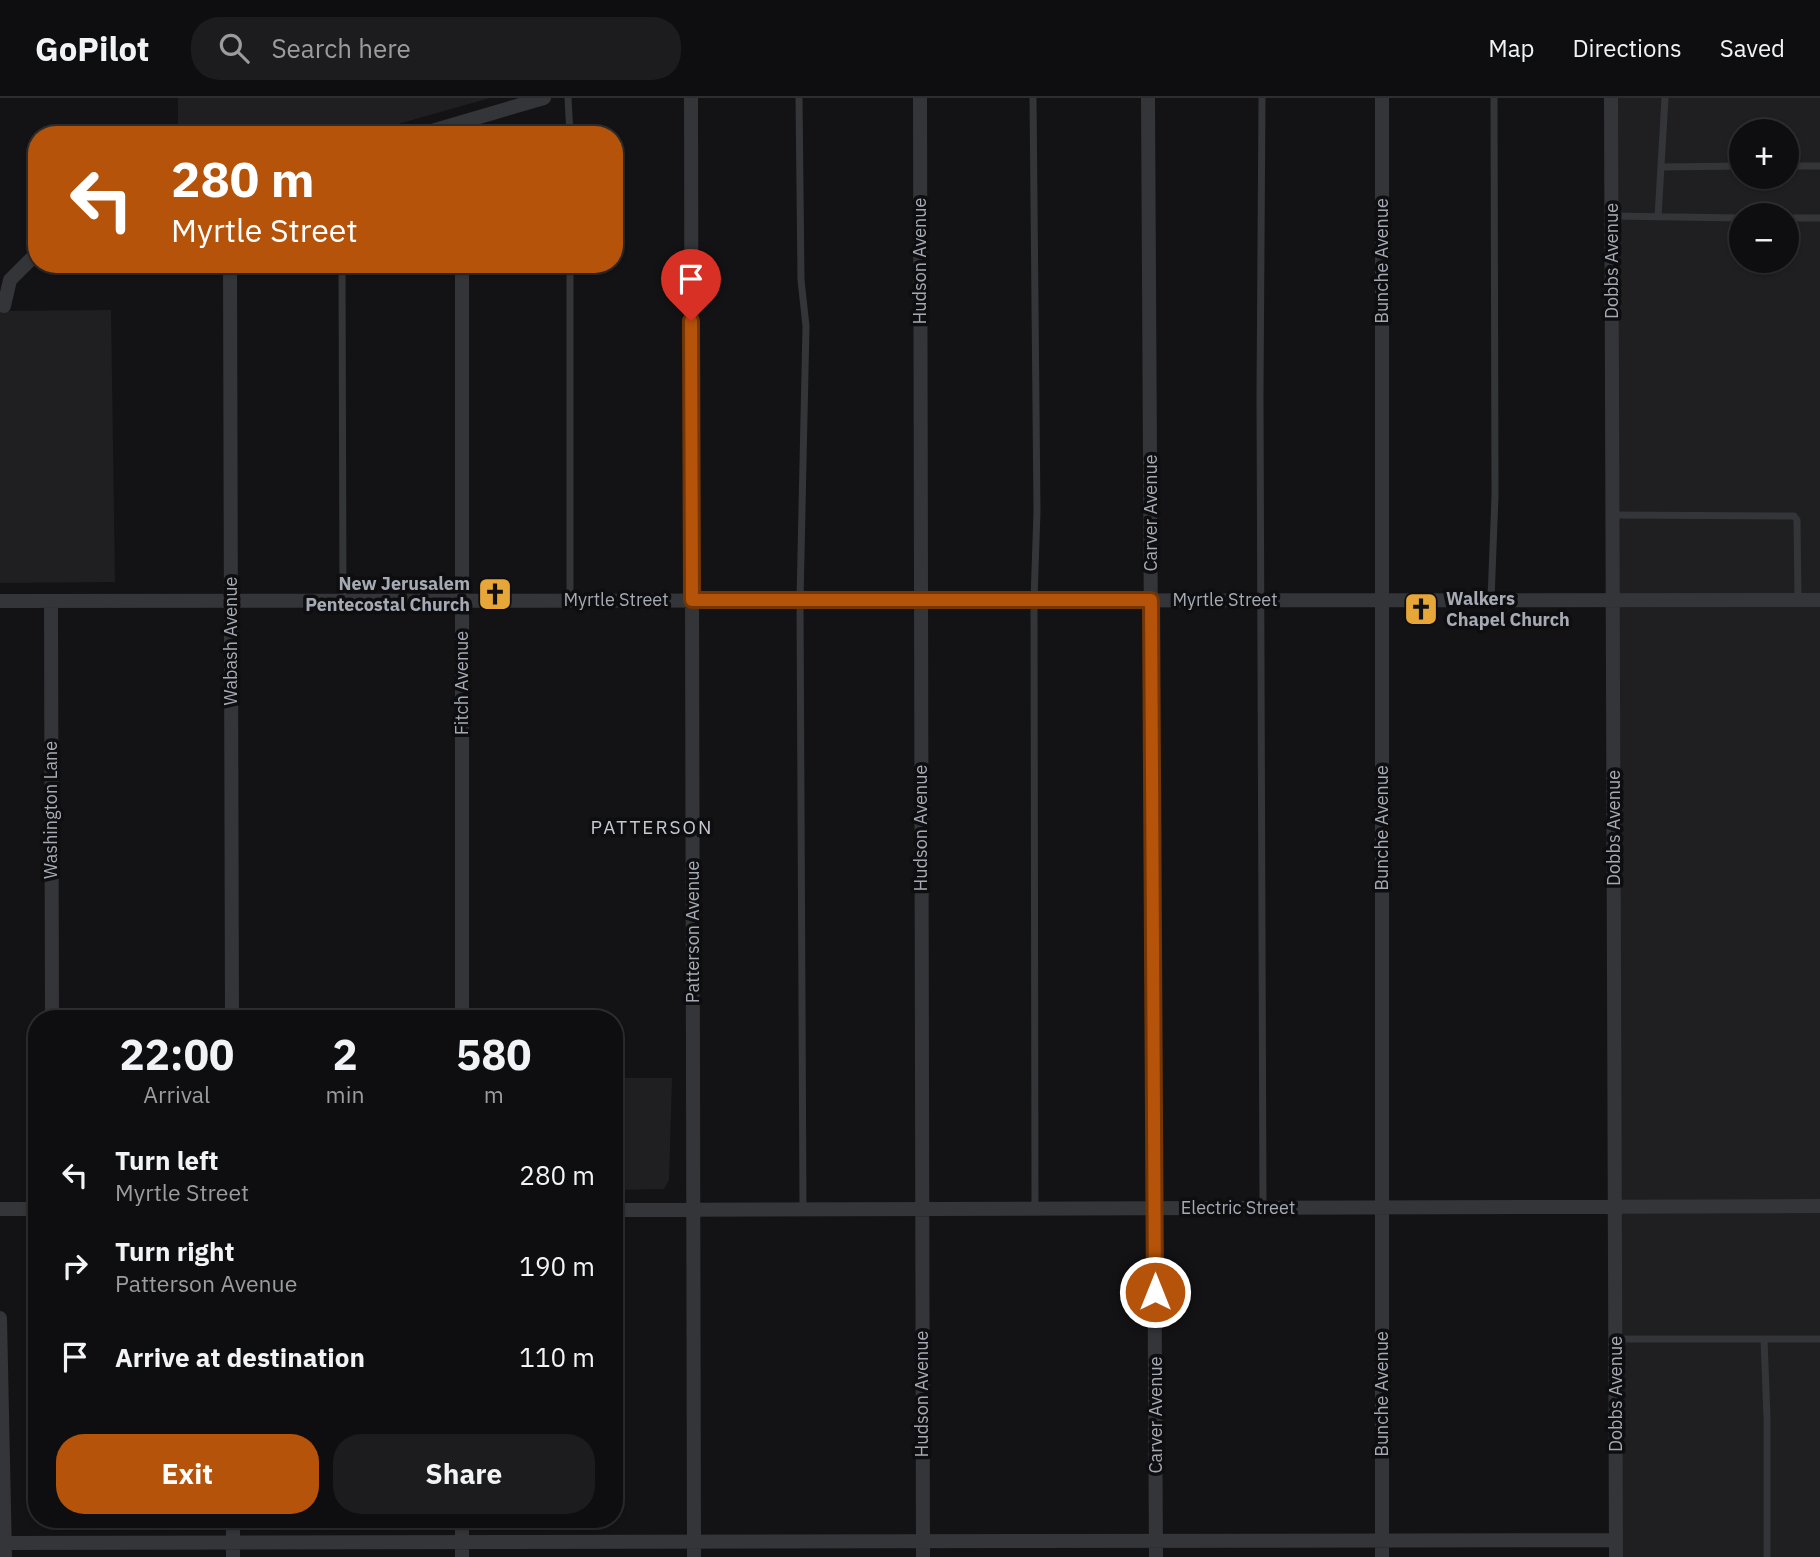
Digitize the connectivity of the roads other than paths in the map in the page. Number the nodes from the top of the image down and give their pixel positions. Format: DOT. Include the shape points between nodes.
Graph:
graph roads {
  1 [pos="544,98"];
  2 [pos="568,98"];
  3 [pos="691,98"];
  4 [pos="799,98"];
  5 [pos="920,98"];
  6 [pos="1033,98"];
  7 [pos="1148,98"];
  8 [pos="1262,98"];
  9 [pos="1382,98"];
  10 [pos="1494,98"];
  11 [pos="1611,98"];
  12 [pos="1665,98"];
  13 [pos="467,126"];
  14 [pos="570,126"];
  15 [pos="1729,166"];
  16 [pos="1799,166"];
  17 [pos="1820,166"];
  18 [pos="1661,167"];
  19 [pos="1612,216"];
  20 [pos="1658,216"];
  21 [pos="1729,218"];
  22 [pos="1799,218"];
  23 [pos="1820,218"];
  24 [pos="28,262"];
  25 [pos="230,273"];
  26 [pos="342,273"];
  27 [pos="462,273"];
  28 [pos="570,273"];
  29 [pos="4,306"];
  30 [pos="1613,515"];
  31 [pos="230,600"];
  32 [pos="343,600"];
  33 [pos="462,600"];
  34 [pos="570,600"];
  35 [pos="692,600"];
  36 [pos="800,600"];
  37 [pos="921,600"];
  38 [pos="1034,600"];
  39 [pos="1151,600"];
  40 [pos="1261,600"];
  41 [pos="1382,600"];
  42 [pos="1491,600"];
  43 [pos="1613,600"];
  44 [pos="1798,600"];
  45 [pos="1820,600"];
  46 [pos="0,601"];
  47 [pos="51,601"];
  48 [pos="52,1010"];
  49 [pos="232,1010"];
  50 [pos="462,1010"];
  51 [pos="1615,1206"];
  52 [pos="1820,1206"];
  53 [pos="1382,1207"];
  54 [pos="1154,1208"];
  55 [pos="1263,1208"];
  56 [pos="0,1209"];
  57 [pos="28,1209"];
  58 [pos="803,1209"];
  59 [pos="922,1209"];
  60 [pos="1035,1209"];
  61 [pos="623,1210"];
  62 [pos="693,1210"];
  63 [pos="0,1318"];
  64 [pos="1615,1339"];
  65 [pos="1764,1339"];
  66 [pos="1820,1339"];
  67 [pos="233,1528"];
  68 [pos="462,1528"];
  69 [pos="1616,1540"];
  70 [pos="1156,1541"];
  71 [pos="1382,1541"];
  72 [pos="923,1542"];
  73 [pos="3,1548"];
  74 [pos="233,1550"];
  75 [pos="462,1550"];
  76 [pos="694,1550"];
  77 [pos="923,1557"];
  78 [pos="1156,1557"];
  79 [pos="1382,1557"];
  80 [pos="1616,1557"];
  81 [pos="1766,1557"];
  1 -- 13 [label="street"];
  2 -- 14 [label="lane"];
  3 -- 35 [label="street, Patterson Avenue"];
  4 -- 36 [label="lane" via="801,280 806,326"];
  5 -- 37 [label="street, Hudson Avenue"];
  6 -- 38 [label="lane"];
  7 -- 39 [label="street, Carver Avenue"];
  8 -- 40 [label="lane"];
  9 -- 41 [label="street, Bunche Avenue"];
  10 -- 42 [label="lane"];
  11 -- 19 [label="street, Dobbs Avenue"];
  12 -- 18 [label="lane"];
  15 -- 18 [label="lane"];
  16 -- 17 [label="lane"];
  18 -- 20 [label="lane"];
  19 -- 20 [label="lane"];
  19 -- 30 [label="street, Dobbs Avenue"];
  20 -- 21 [label="lane"];
  22 -- 23 [label="lane"];
  24 -- 29 [label="street" via="10,279"];
  25 -- 31 [label="street, Wabash Avenue"];
  26 -- 32 [label="lane"];
  27 -- 33 [label="street, Fitch Avenue"];
  28 -- 34 [label="lane"];
  30 -- 43 [label="street, Dobbs Avenue"];
  30 -- 44 [label="lane" via="1794,516"];
  31 -- 32 [label="street, Myrtle Street"];
  31 -- 47 [label="street, Myrtle Street"];
  31 -- 49 [label="street, Wabash Avenue"];
  32 -- 33 [label="street, Myrtle Street"];
  33 -- 34 [label="street, Myrtle Street"];
  33 -- 50 [label="street, Fitch Avenue"];
  34 -- 35 [label="street, Myrtle Street"];
  35 -- 36 [label="street, Myrtle Street"];
  35 -- 62 [label="street, Patterson Avenue"];
  36 -- 37 [label="street, Myrtle Street"];
  36 -- 58 [label="lane"];
  37 -- 38 [label="street, Myrtle Street"];
  37 -- 59 [label="street, Hudson Avenue"];
  38 -- 39 [label="street, Myrtle Street"];
  38 -- 60 [label="lane"];
  39 -- 40 [label="street, Myrtle Street"];
  39 -- 54 [label="street, Carver Avenue"];
  40 -- 41 [label="street, Myrtle Street"];
  40 -- 55 [label="lane"];
  41 -- 42 [label="street, Myrtle Street"];
  41 -- 53 [label="street, Bunche Avenue"];
  42 -- 43 [label="street, Myrtle Street"];
  43 -- 44 [label="street, Myrtle Street"];
  43 -- 51 [label="street, Dobbs Avenue"];
  44 -- 45 [label="street, Myrtle Street"];
  46 -- 47 [label="street, Myrtle Street"];
  47 -- 48 [label="street, Washington Lane"];
  51 -- 52 [label="street, Electric Street"];
  51 -- 53 [label="street, Electric Street"];
  51 -- 64 [label="street, Dobbs Avenue"];
  53 -- 55 [label="street, Electric Street"];
  53 -- 71 [label="street, Bunche Avenue"];
  54 -- 55 [label="street, Electric Street"];
  54 -- 60 [label="street, Electric Street"];
  54 -- 70 [label="street, Carver Avenue"];
  56 -- 57 [label="street"];
  58 -- 59 [label="street, Electric Street"];
  58 -- 62 [label="street, Electric Street"];
  59 -- 60 [label="street, Electric Street"];
  59 -- 72 [label="street, Hudson Avenue"];
  61 -- 62 [label="street, Electric Street"];
  62 -- 76 [label="street, Patterson Avenue"];
  63 -- 73 [label="street"];
  64 -- 65 [label="lane"];
  64 -- 69 [label="street, Dobbs Avenue"];
  65 -- 66 [label="lane"];
  65 -- 81 [label="lane"];
  67 -- 74 [label="street"];
  68 -- 75 [label="street"];
  69 -- 71 [label="street"];
  69 -- 80 [label="street, Dobbs Avenue"];
  70 -- 71 [label="street"];
  70 -- 72 [label="street"];
  70 -- 78 [label="street, Carver Avenue"];
  71 -- 79 [label="street, Bunche Avenue"];
  72 -- 76 [label="street"];
  72 -- 77 [label="street, Hudson Avenue"];
  73 -- 74 [label="street"];
  74 -- 75 [label="street"];
  75 -- 76 [label="street"];
}
